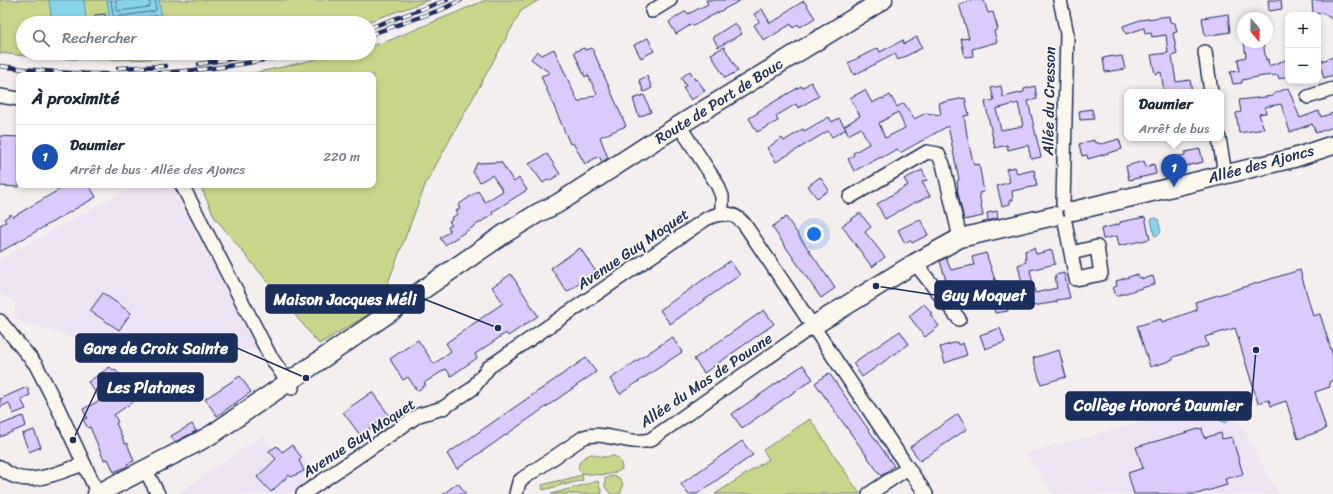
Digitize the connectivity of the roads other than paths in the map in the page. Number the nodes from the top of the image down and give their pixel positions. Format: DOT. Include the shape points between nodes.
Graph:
graph roads {
  1 [pos="670,0"];
  2 [pos="883,0"];
  3 [pos="1060,0"];
  4 [pos="652,11"];
  5 [pos="1205,52"];
  6 [pos="1211,89"];
  7 [pos="1333,89"];
  8 [pos="0,96"];
  9 [pos="1308,97"];
  10 [pos="16,99"];
  11 [pos="678,125"];
  12 [pos="1220,141"];
  13 [pos="1333,144"];
  14 [pos="1225,174"];
  15 [pos="184,188"];
  16 [pos="850,197"];
  17 [pos="722,213"];
  18 [pos="1064,213"];
  19 [pos="960,238"];
  20 [pos="1071,253"];
  21 [pos="915,263"];
  22 [pos="959,320"];
  23 [pos="0,321"];
  24 [pos="813,326"];
  25 [pos="290,385"];
  26 [pos="84,464"];
  27 [pos="0,466"];
  28 [pos="908,468"];
  29 [pos="152,481"];
  30 [pos="97,494"];
  31 [pos="121,494"];
  32 [pos="303,494"];
  33 [pos="516,494"];
  34 [pos="869,494"];
  35 [pos="926,494"];
  1 -- 4 [label="street"];
  2 -- 11 [label="main road, Route de Port de Bouc"];
  3 -- 18 [label="street, Allée du Cresson" via="1067,34"];
  5 -- 6 [label="street"];
  7 -- 9 [label="street"];
  8 -- 10 [label="street"];
  11 -- 17 [label="street" via="717,184 722,196"];
  11 -- 25 [label="main road, Route de Port de Bouc" via="557,204 515,239"];
  12 -- 14 [label="street"];
  13 -- 14 [label="main road, Allée des Ajoncs" via="1294,158"];
  14 -- 18 [label="main road, Allée des Ajoncs"];
  15 -- 25 [label="street" via="270,356"];
  16 -- 19 [label="street" via="927,152 938,154 943,164"];
  17 -- 24 [label="street" via="734,215 742,221"];
  17 -- 32 [label="street, Avenue Guy Moquet" via="706,219 489,367 475,386 466,393 443,408 419,415"];
  18 -- 19 [label="main road, Allée des Ajoncs"];
  18 -- 20 [label="street, Allée du Cresson"];
  19 -- 21 [label="main road, Allée des Ajoncs"];
  21 -- 22 [label="street"];
  21 -- 24 [label="main road, Allée des Ajoncs"];
  23 -- 26 [label="street" via="36,365"];
  24 -- 28 [label="street"];
  24 -- 33 [label="street, Allée du Mas de Pouane" via="650,440 639,442 594,435 584,437 522,479"];
  25 -- 29 [label="main road, Route de Port de Bouc" via="211,446"];
  26 -- 27 [label="street" via="26,480 11,476"];
  26 -- 30 [label="street"];
  28 -- 34 [label="street"];
  28 -- 35 [label="street"];
  29 -- 30 [label="main road, Route de Port de Bouc"];
  29 -- 31 [label="main road, Route de Port de Bouc"];
}
